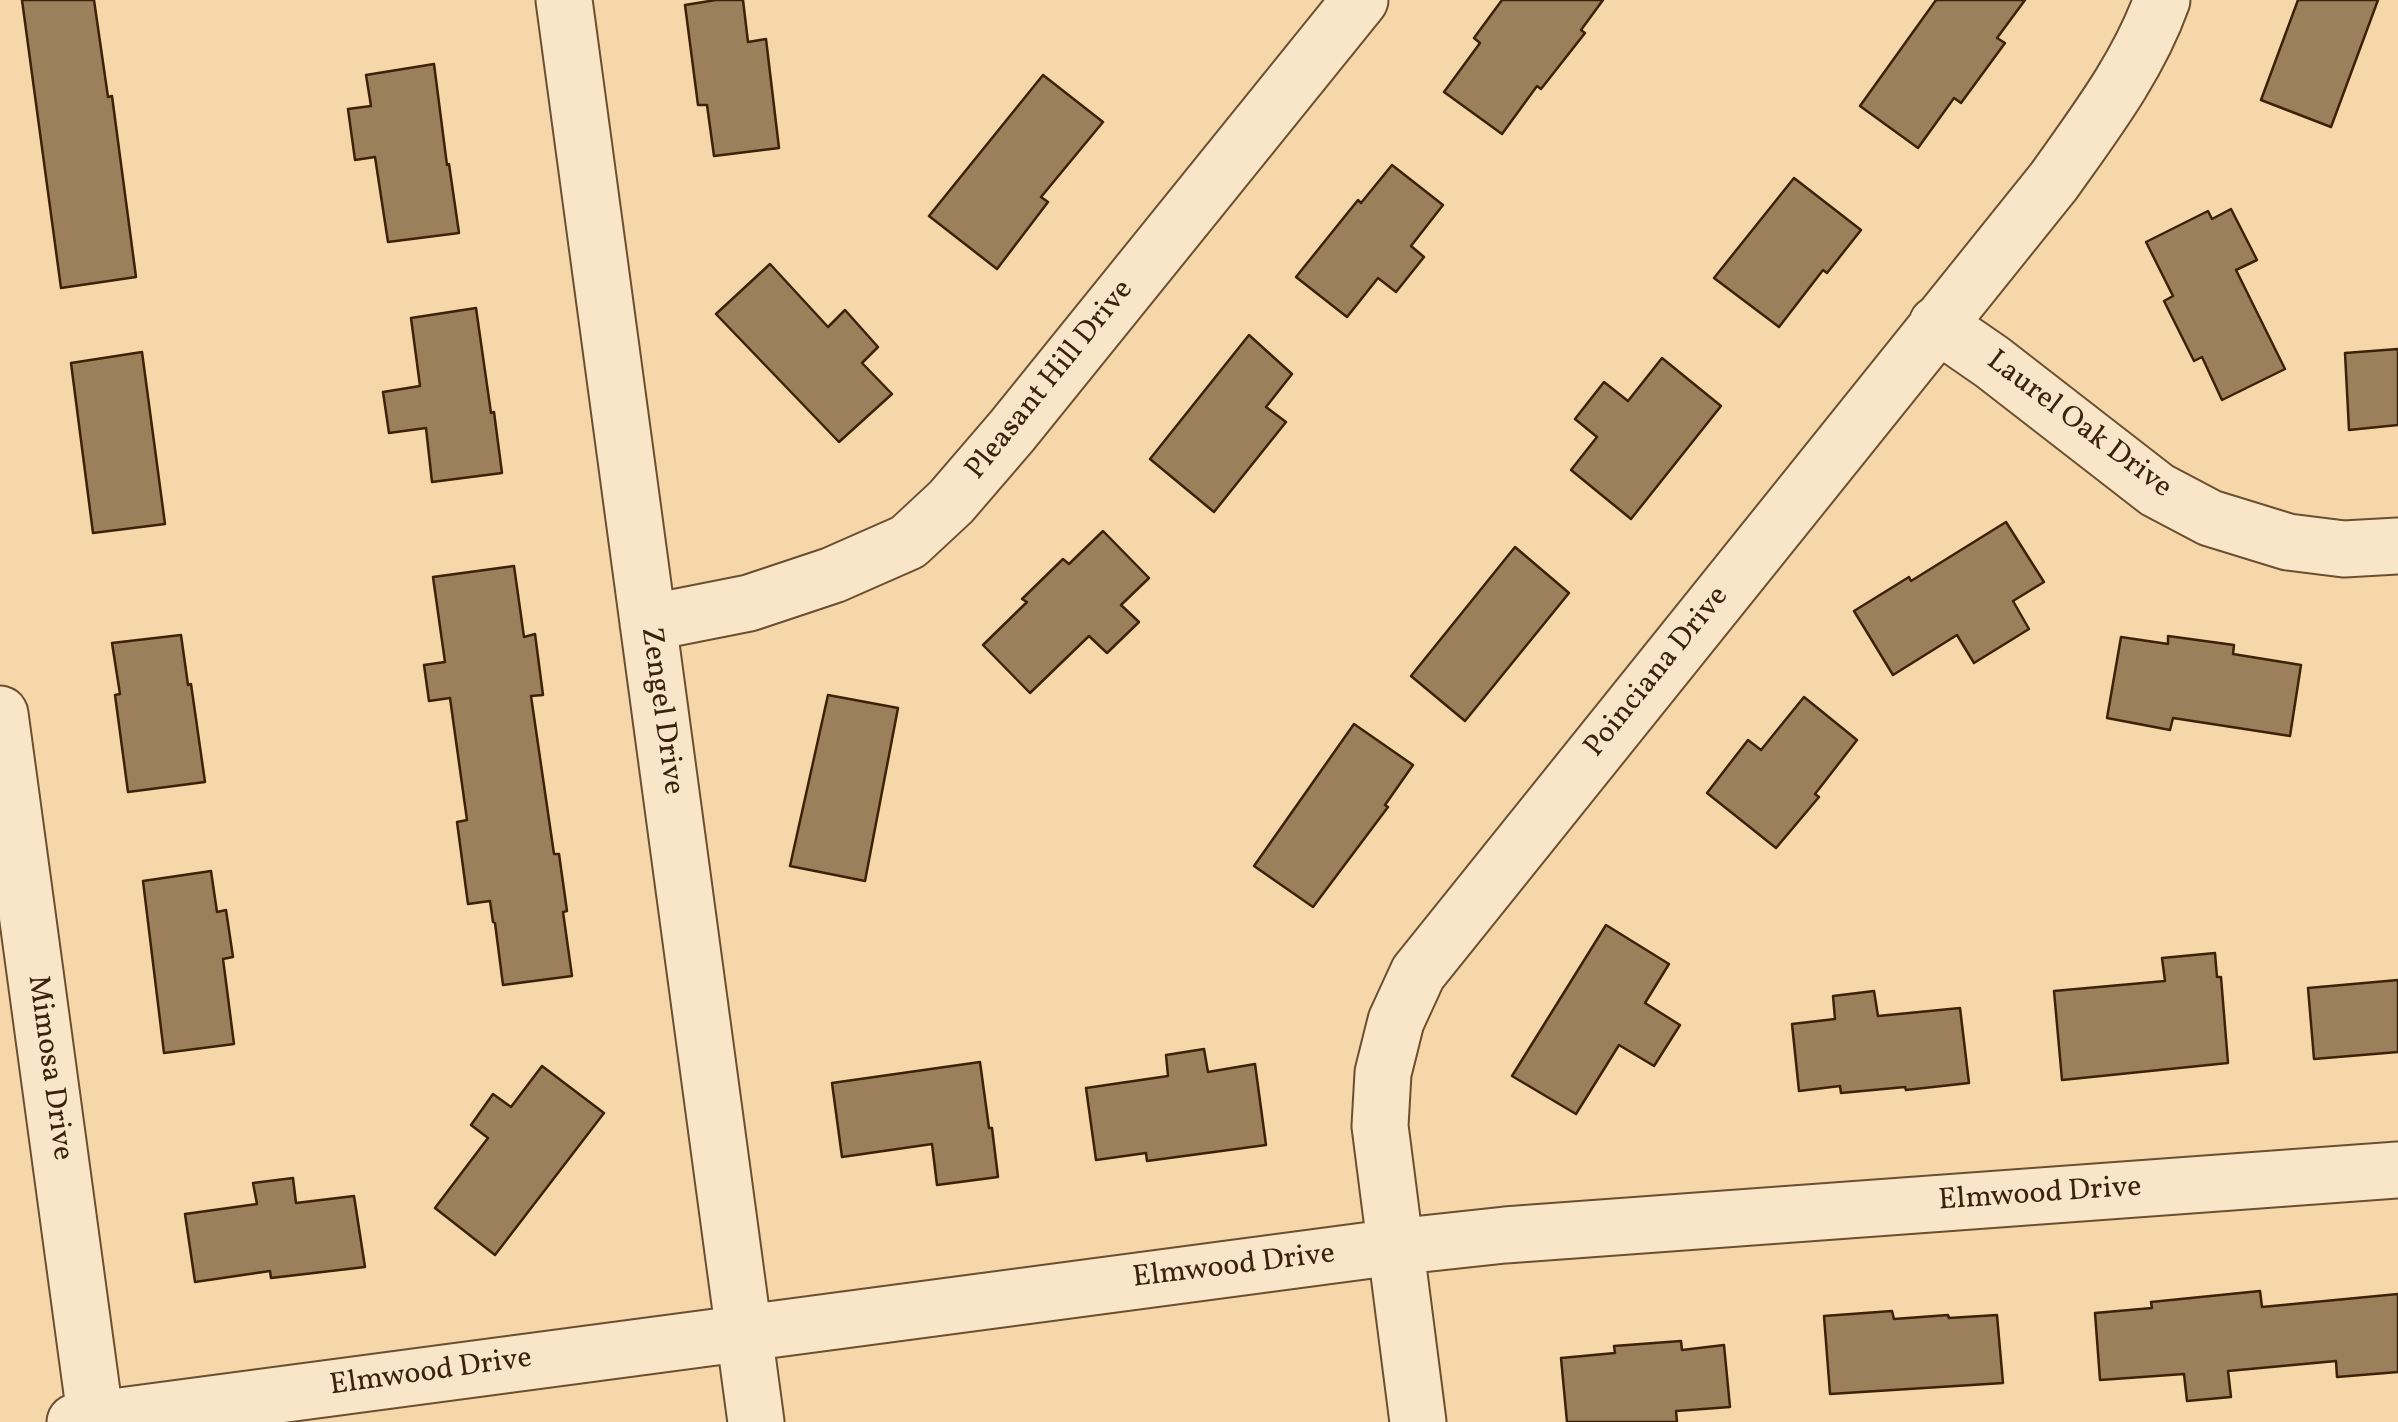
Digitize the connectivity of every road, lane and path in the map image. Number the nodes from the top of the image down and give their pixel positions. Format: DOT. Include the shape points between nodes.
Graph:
graph roads {
  1 [pos="564,0"];
  2 [pos="1360,0"];
  3 [pos="2162,0"];
  4 [pos="1938,324"];
  5 [pos="2398,546"];
  6 [pos="648,624"];
  7 [pos="0,714"];
  8 [pos="2398,1170"];
  9 [pos="1394,1247"];
  10 [pos="744,1332"];
  11 [pos="89,1421"];
  12 [pos="756,1422"];
  13 [pos="1418,1422"];
  1 -- 6 [label="street, Zengel Drive"];
  2 -- 6 [label="street, Pleasant Hill Drive" via="1012,432 908,542 748,603"];
  3 -- 4 [label="street, Poinciana Drive" via="2118,91"];
  4 -- 5 [label="street, Laurel Oak Drive" via="2156,490 2210,518 2288,542 2344,550"];
  4 -- 9 [label="street, Poinciana Drive" via="1418,973 1396,1021 1384,1073 1380,1126"];
  6 -- 10 [label="street, Zengel Drive"];
  7 -- 11 [label="street, Mimosa Drive"];
  8 -- 9 [label="street, Elmwood Drive"];
  9 -- 10 [label="street, Elmwood Drive"];
  9 -- 13 [label="street, Poinciana Drive"];
  10 -- 11 [label="street, Elmwood Drive"];
  10 -- 12 [label="street, Zengel Drive"];
}
